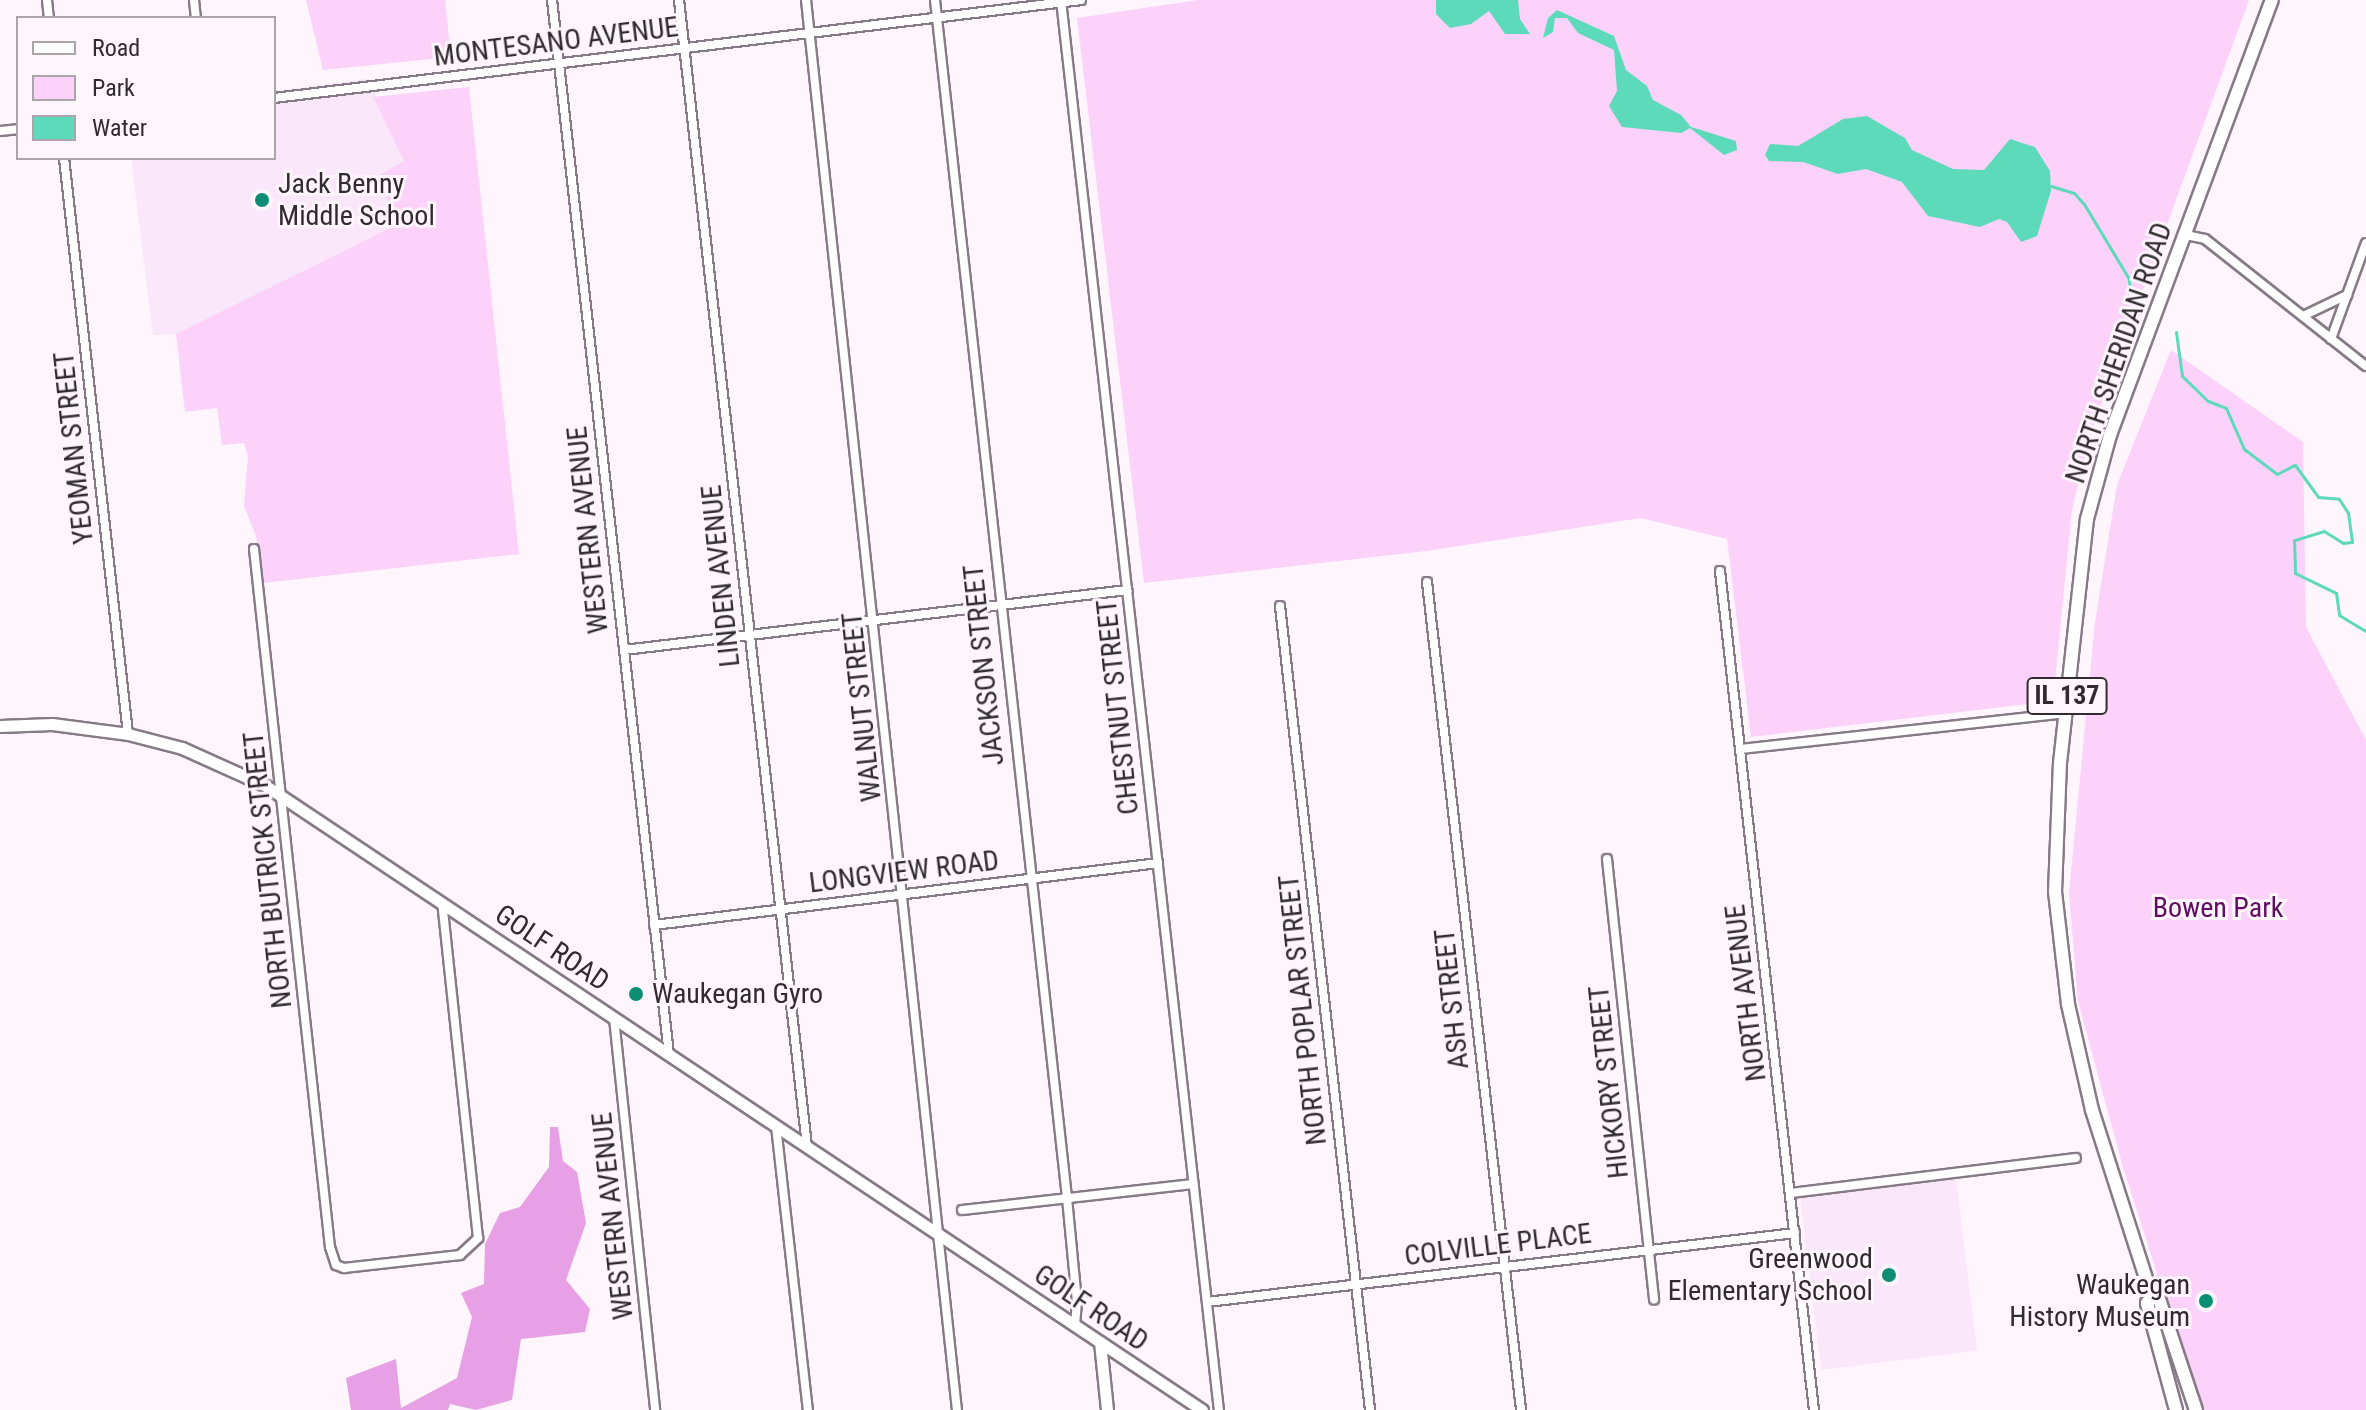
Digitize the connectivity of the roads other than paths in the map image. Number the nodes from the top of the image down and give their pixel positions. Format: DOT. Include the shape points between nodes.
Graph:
graph roads {
  1 [pos="552,0"];
  2 [pos="679,0"];
  3 [pos="806,0"];
  4 [pos="935,0"];
  5 [pos="1081,0"];
  6 [pos="2272,0"];
  7 [pos="1061,1"];
  8 [pos="937,18"];
  9 [pos="810,33"];
  10 [pos="684,48"];
  11 [pos="559,63"];
  12 [pos="276,98"];
  13 [pos="64,160"];
  14 [pos="2186,235"];
  15 [pos="2366,243"];
  16 [pos="2347,295"];
  17 [pos="2303,316"];
  18 [pos="2331,339"];
  19 [pos="2366,366"];
  20 [pos="254,549"];
  21 [pos="1720,571"];
  22 [pos="1427,582"];
  23 [pos="1127,590"];
  24 [pos="1001,605"];
  25 [pos="1280,606"];
  26 [pos="875,620"];
  27 [pos="750,635"];
  28 [pos="624,650"];
  29 [pos="2065,713"];
  30 [pos="0,726"];
  31 [pos="128,734"];
  32 [pos="1740,749"];
  33 [pos="282,796"];
  34 [pos="1607,859"];
  35 [pos="1158,863"];
  36 [pos="1031,878"];
  37 [pos="905,894"];
  38 [pos="442,903"];
  39 [pos="780,909"];
  40 [pos="654,925"];
  41 [pos="614,1018"];
  42 [pos="669,1055"];
  43 [pos="776,1126"];
  44 [pos="807,1147"];
  45 [pos="2076,1158"];
  46 [pos="1194,1184"];
  47 [pos="1791,1193"];
  48 [pos="1067,1198"];
  49 [pos="962,1210"];
  50 [pos="1795,1233"];
  51 [pos="940,1235"];
  52 [pos="1650,1249"];
  53 [pos="1504,1265"];
  54 [pos="1356,1285"];
  55 [pos="2152,1297"];
  56 [pos="1654,1300"];
  57 [pos="1207,1302"];
  58 [pos="1075,1326"];
  59 [pos="1100,1342"];
  60 [pos="655,1410"];
  61 [pos="808,1410"];
  62 [pos="957,1410"];
  63 [pos="1107,1410"];
  64 [pos="1202,1410"];
  65 [pos="1219,1410"];
  66 [pos="1370,1410"];
  67 [pos="1521,1410"];
  68 [pos="1814,1410"];
  69 [pos="2176,1410"];
  70 [pos="2196,1410"];
  1 -- 11 [label="street, WESTERN AVENUE"];
  2 -- 10 [label="street, LINDEN AVENUE"];
  3 -- 9 [label="street, WALNUT STREET"];
  4 -- 8 [label="street, JACKSON STREET"];
  5 -- 7 [label="street, MONTESANO AVENUE"];
  6 -- 14 [label="main road, NORTH SHERIDAN ROAD / IL 137"];
  7 -- 8 [label="street, MONTESANO AVENUE"];
  7 -- 23 [label="street, CHESTNUT STREET"];
  8 -- 9 [label="street, MONTESANO AVENUE"];
  8 -- 24 [label="street, JACKSON STREET"];
  9 -- 10 [label="street, MONTESANO AVENUE"];
  9 -- 26 [label="street, WALNUT STREET"];
  10 -- 11 [label="street, MONTESANO AVENUE"];
  10 -- 27 [label="street, LINDEN AVENUE"];
  11 -- 12 [label="street, MONTESANO AVENUE"];
  11 -- 28 [label="street, WESTERN AVENUE"];
  13 -- 31 [label="street, YEOMAN STREET"];
  14 -- 17 [label="street" via="2205,239"];
  14 -- 29 [label="main road, NORTH SHERIDAN ROAD / IL 137" via="2110,435 2087,519"];
  15 -- 16 [label="street"];
  16 -- 17 [label="street"];
  16 -- 18 [label="street"];
  17 -- 18 [label="street"];
  18 -- 19 [label="street"];
  20 -- 33 [label="street, NORTH BUTRICK STREET"];
  21 -- 32 [label="street, NORTH AVENUE"];
  22 -- 53 [label="street, ASH STREET"];
  23 -- 24 [label="street"];
  23 -- 35 [label="street, CHESTNUT STREET"];
  24 -- 26 [label="street"];
  24 -- 36 [label="street, JACKSON STREET"];
  25 -- 54 [label="street, NORTH POPLAR STREET"];
  26 -- 27 [label="street"];
  26 -- 37 [label="street, WALNUT STREET"];
  27 -- 28 [label="street"];
  27 -- 39 [label="street, LINDEN AVENUE"];
  28 -- 40 [label="street, WESTERN AVENUE"];
  29 -- 32 [label="street"];
  29 -- 55 [label="main road, NORTH SHERIDAN ROAD / IL 137" via="2055,892 2068,1004 2092,1110"];
  30 -- 31 [label="street, GOLF ROAD" via="52,724"];
  31 -- 33 [label="street, GOLF ROAD" via="182,748"];
  32 -- 47 [label="street, NORTH AVENUE"];
  33 -- 38 [label="street, GOLF ROAD"];
  33 -- 38 [label="street, NORTH BUTRICK STREET" via="323,1186 333,1260 344,1268 469,1251 478,1238"];
  34 -- 52 [label="street, HICKORY STREET"];
  35 -- 36 [label="street, LONGVIEW ROAD"];
  35 -- 46 [label="street, CHESTNUT STREET"];
  36 -- 37 [label="street, LONGVIEW ROAD"];
  36 -- 48 [label="street, JACKSON STREET"];
  37 -- 39 [label="street, LONGVIEW ROAD"];
  37 -- 51 [label="street, WALNUT STREET"];
  38 -- 41 [label="street, GOLF ROAD"];
  39 -- 40 [label="street, LONGVIEW ROAD"];
  39 -- 44 [label="street, LINDEN AVENUE"];
  40 -- 42 [label="street, WESTERN AVENUE"];
  41 -- 42 [label="street, GOLF ROAD"];
  41 -- 60 [label="street, WESTERN AVENUE"];
  42 -- 43 [label="street, GOLF ROAD"];
  43 -- 44 [label="street, GOLF ROAD"];
  43 -- 61 [label="street"];
  44 -- 51 [label="street, GOLF ROAD"];
  45 -- 47 [label="street"];
  46 -- 48 [label="street"];
  46 -- 57 [label="street, CHESTNUT STREET"];
  47 -- 50 [label="street, NORTH AVENUE"];
  48 -- 49 [label="street"];
  48 -- 58 [label="street, JACKSON STREET"];
  50 -- 52 [label="street, COLVILLE PLACE"];
  50 -- 68 [label="street, NORTH AVENUE"];
  51 -- 58 [label="street, GOLF ROAD"];
  51 -- 62 [label="street, WALNUT STREET"];
  52 -- 53 [label="street, COLVILLE PLACE"];
  52 -- 56 [label="street, HICKORY STREET"];
  53 -- 54 [label="street, COLVILLE PLACE"];
  53 -- 67 [label="street, ASH STREET"];
  54 -- 57 [label="street, COLVILLE PLACE"];
  54 -- 66 [label="street, NORTH POPLAR STREET"];
  55 -- 69 [label="main road, NORTH SHERIDAN ROAD / IL 137" via="2147,1303"];
  55 -- 70 [label="main road, NORTH SHERIDAN ROAD / IL 137" via="2159,1299"];
  57 -- 65 [label="street, CHESTNUT STREET"];
  58 -- 59 [label="street, GOLF ROAD"];
  59 -- 63 [label="street"];
  59 -- 64 [label="street, GOLF ROAD"];
}
